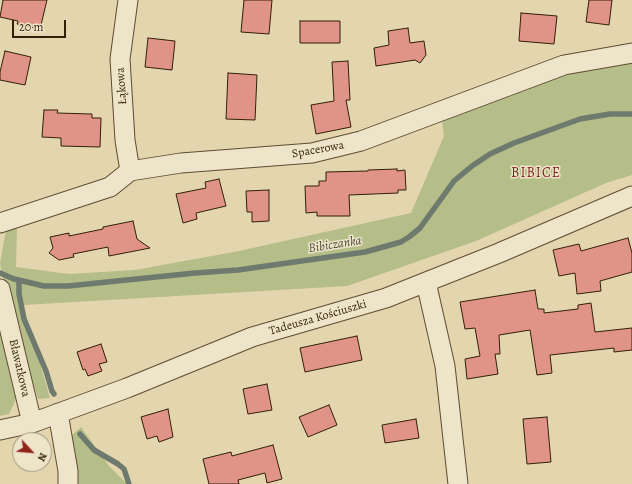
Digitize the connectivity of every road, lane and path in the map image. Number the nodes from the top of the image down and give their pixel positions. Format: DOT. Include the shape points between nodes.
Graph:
graph roads {
  1 [pos="128,0"];
  2 [pos="632,53"];
  3 [pos="130,171"];
  4 [pos="632,196"];
  5 [pos="0,223"];
  6 [pos="426,282"];
  7 [pos="0,289"];
  8 [pos="58,414"];
  9 [pos="32,423"];
  10 [pos="0,430"];
  11 [pos="68,484"];
  12 [pos="458,484"];
  1 -- 3 [label="street, Łąkowa" via="120,59 125,140"];
  2 -- 3 [label="street, Spacerowa" via="564,65 362,141 312,153 181,163"];
  3 -- 5 [label="street, Spacerowa" via="110,187"];
  4 -- 6 [label="street, Tadeusza Kościuszki"];
  6 -- 8 [label="street, Tadeusza Kościuszki" via="386,298 252,337"];
  6 -- 12 [label="street" via="445,366"];
  7 -- 9 [label="street, Bławatkowa"];
  8 -- 9 [label="street, Tadeusza Kościuszki"];
  8 -- 11 [label="street"];
  9 -- 10 [label="street, Tadeusza Kościuszki"];
}
